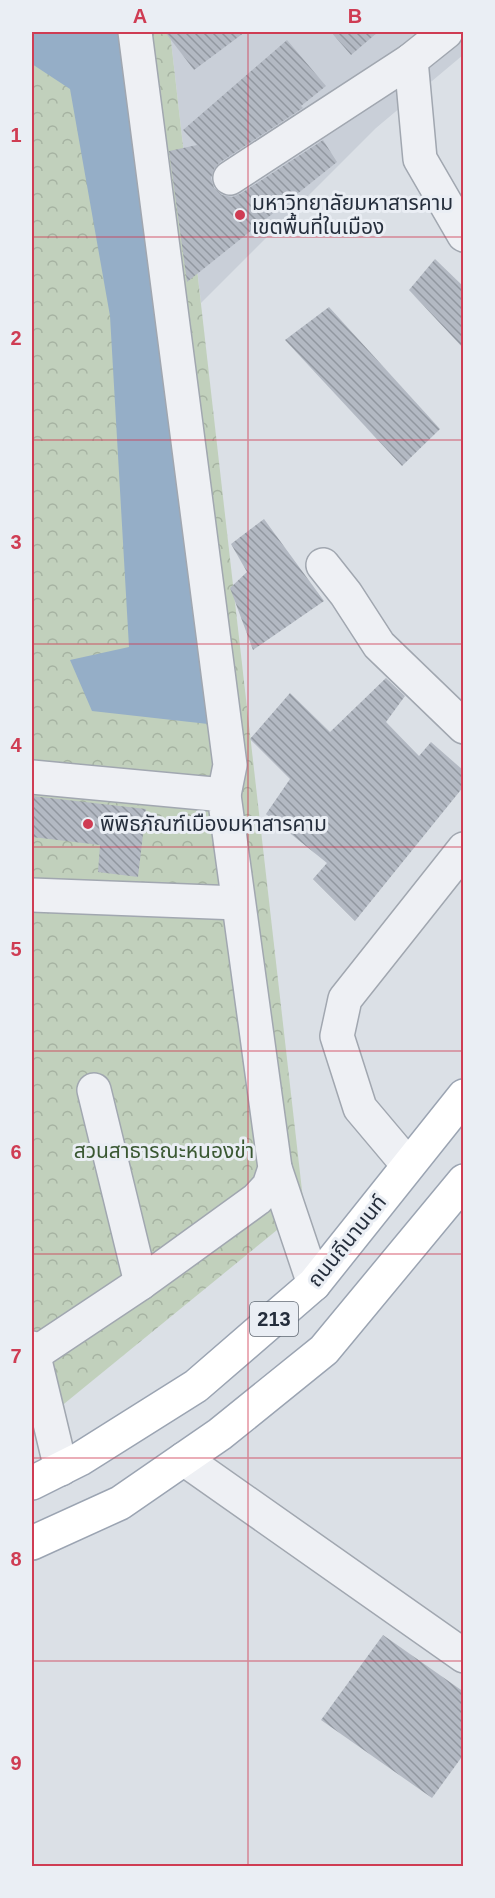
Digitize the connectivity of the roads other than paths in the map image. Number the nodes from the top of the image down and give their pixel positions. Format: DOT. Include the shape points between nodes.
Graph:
graph roads {
  1 [pos="135,32"];
  2 [pos="446,32"];
  3 [pos="411,60"];
  4 [pos="230,178"];
  5 [pos="464,235"];
  6 [pos="323,565"];
  7 [pos="464,727"];
  8 [pos="32,777"];
  9 [pos="224,795"];
  10 [pos="464,849"];
  11 [pos="32,895"];
  12 [pos="238,903"];
  13 [pos="94,1090"];
  14 [pos="464,1096"];
  15 [pos="408,1165"];
  16 [pos="275,1168"];
  17 [pos="464,1181"];
  18 [pos="141,1283"];
  19 [pos="314,1284"];
  20 [pos="32,1352"];
  21 [pos="184,1459"];
  22 [pos="61,1468"];
  23 [pos="32,1483"];
  24 [pos="32,1543"];
  25 [pos="464,1656"];
  1 -- 9 [label="street" via="230,765"];
  2 -- 3 [label="street"];
  3 -- 4 [label="street"];
  3 -- 5 [label="street" via="420,159"];
  6 -- 7 [label="street" via="380,645"];
  8 -- 9 [label="street"];
  9 -- 12 [label="street"];
  10 -- 15 [label="street" via="345,999 337,1036 360,1108"];
  11 -- 12 [label="street"];
  12 -- 16 [label="street"];
  13 -- 18 [label="street"];
  14 -- 15 [label="main road, ถนนถีนานนท์ / 213"];
  15 -- 19 [label="main road, ถนนถีนานนท์ / 213"];
  16 -- 18 [label="street" via="269,1186 257,1199"];
  16 -- 19 [label="street"];
  17 -- 21 [label="main road, 213" via="324,1350"];
  18 -- 20 [label="street"];
  19 -- 22 [label="main road, ถนนถีนานนท์ / 213" via="196,1386"];
  20 -- 22 [label="street"];
  21 -- 24 [label="main road, 213" via="120,1503"];
  21 -- 25 [label="street"];
  22 -- 23 [label="main road, ถนนถีนานนท์ / 213"];
}
